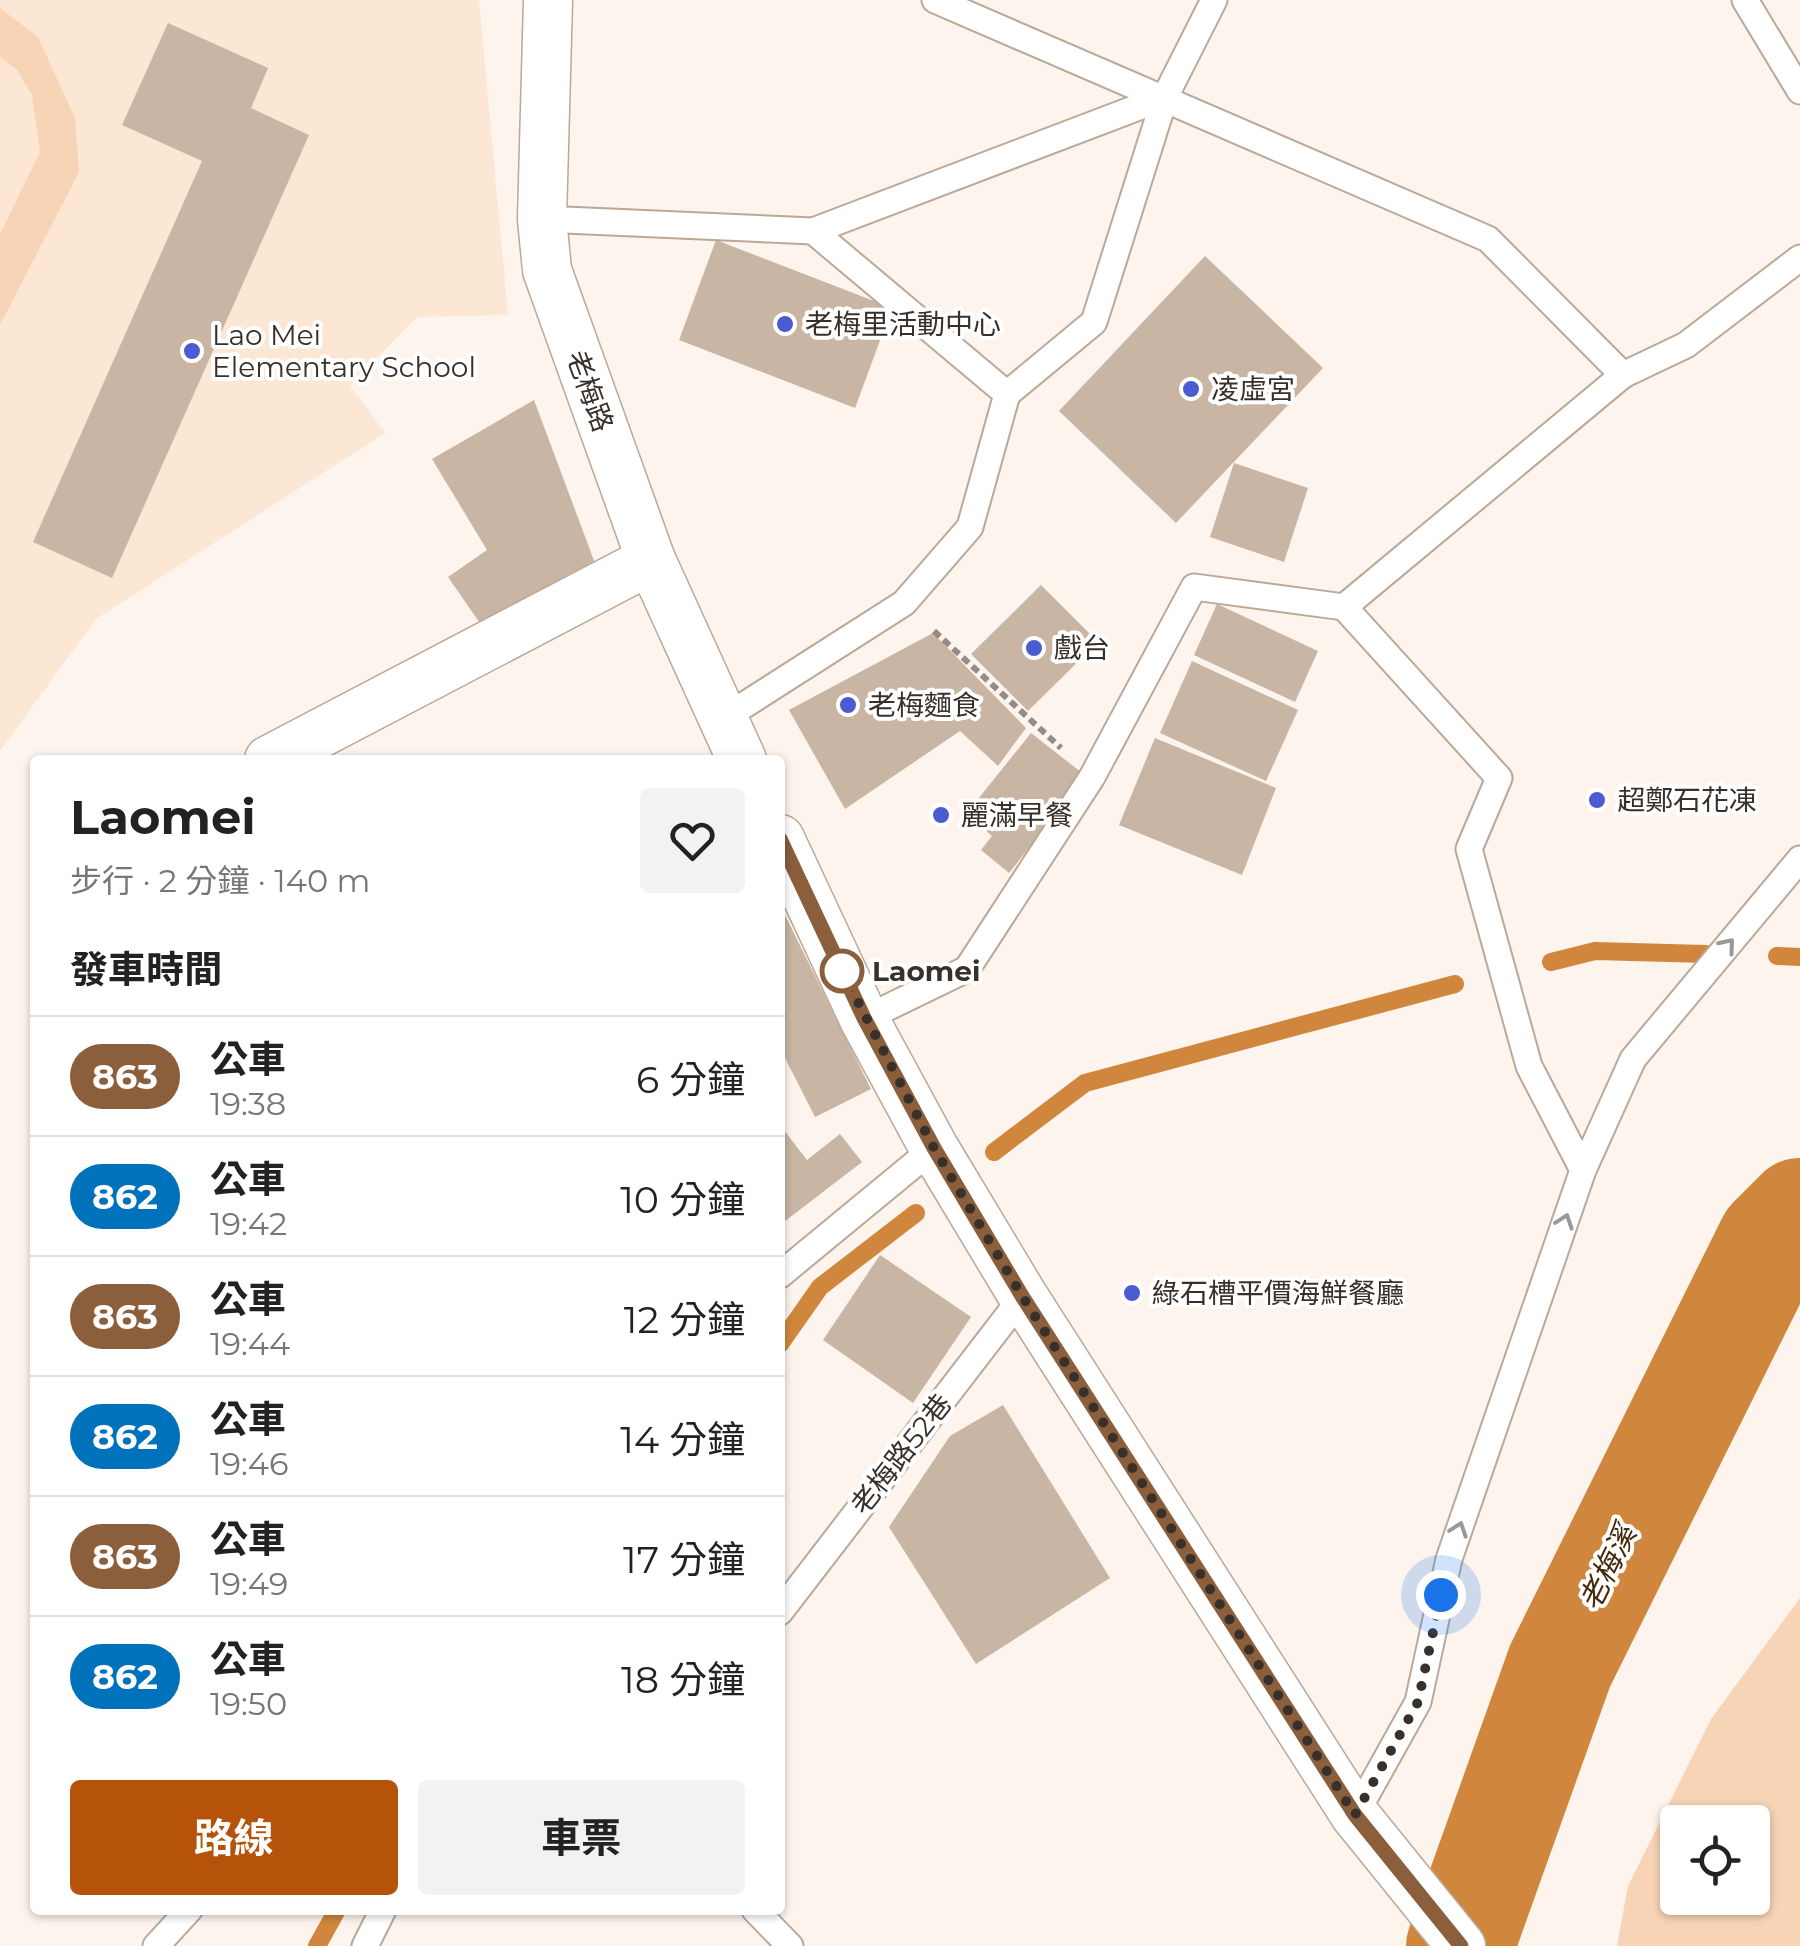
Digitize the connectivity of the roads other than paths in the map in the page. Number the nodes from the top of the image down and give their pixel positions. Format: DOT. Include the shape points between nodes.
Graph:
graph roads {
  1 [pos="548,0"];
  2 [pos="934,0"];
  3 [pos="1214,0"];
  4 [pos="1745,0"];
  5 [pos="1800,91"];
  6 [pos="1166,97"];
  7 [pos="542,219"];
  8 [pos="813,232"];
  9 [pos="1800,258"];
  10 [pos="1623,375"];
  11 [pos="1007,394"];
  12 [pos="651,560"];
  13 [pos="1344,607"];
  14 [pos="731,740"];
  15 [pos="279,755"];
  16 [pos="785,850"];
  17 [pos="1800,859"];
  18 [pos="864,1018"];
  19 [pos="934,1148"];
  20 [pos="1583,1170"];
  21 [pos="785,1271"];
  22 [pos="1022,1296"];
  23 [pos="785,1605"];
  24 [pos="1355,1815"];
  25 [pos="184,1915"];
  26 [pos="380,1915"];
  27 [pos="759,1915"];
  28 [pos="156,1946"];
  29 [pos="365,1946"];
  30 [pos="790,1946"];
  31 [pos="1461,1946"];
  1 -- 7 [label="street, 老梅路"];
  2 -- 6 [label="lane"];
  3 -- 6 [label="lane"];
  4 -- 5 [label="lane"];
  6 -- 8 [label="lane"];
  6 -- 10 [label="lane" via="1488,239"];
  6 -- 11 [label="lane" via="1094,322"];
  7 -- 8 [label="lane"];
  7 -- 12 [label="street, 老梅路" via="547,270"];
  8 -- 11 [label="lane"];
  9 -- 10 [label="lane" via="1686,346"];
  10 -- 13 [label="lane"];
  11 -- 14 [label="lane" via="970,527 904,602"];
  12 -- 14 [label="street, 老梅路"];
  12 -- 15 [label="street"];
  13 -- 18 [label="lane" via="1194,587 1092,777 967,969"];
  13 -- 20 [label="lane" via="1499,778 1469,849 1529,1066"];
  16 -- 18 [label="street"];
  20 -- 17 [label="lane, one-way" via="1633,1059"];
  18 -- 19 [label="street"];
  19 -- 21 [label="lane"];
  19 -- 22 [label="street"];
  24 -- 20 [label="lane, one-way" via="1418,1702 1449,1559"];
  22 -- 23 [label="lane, 老梅路52巷"];
  22 -- 24 [label="street"];
  24 -- 31 [label="street"];
  25 -- 28 [label="lane"];
  26 -- 29 [label="lane"];
  27 -- 30 [label="lane"];
}
